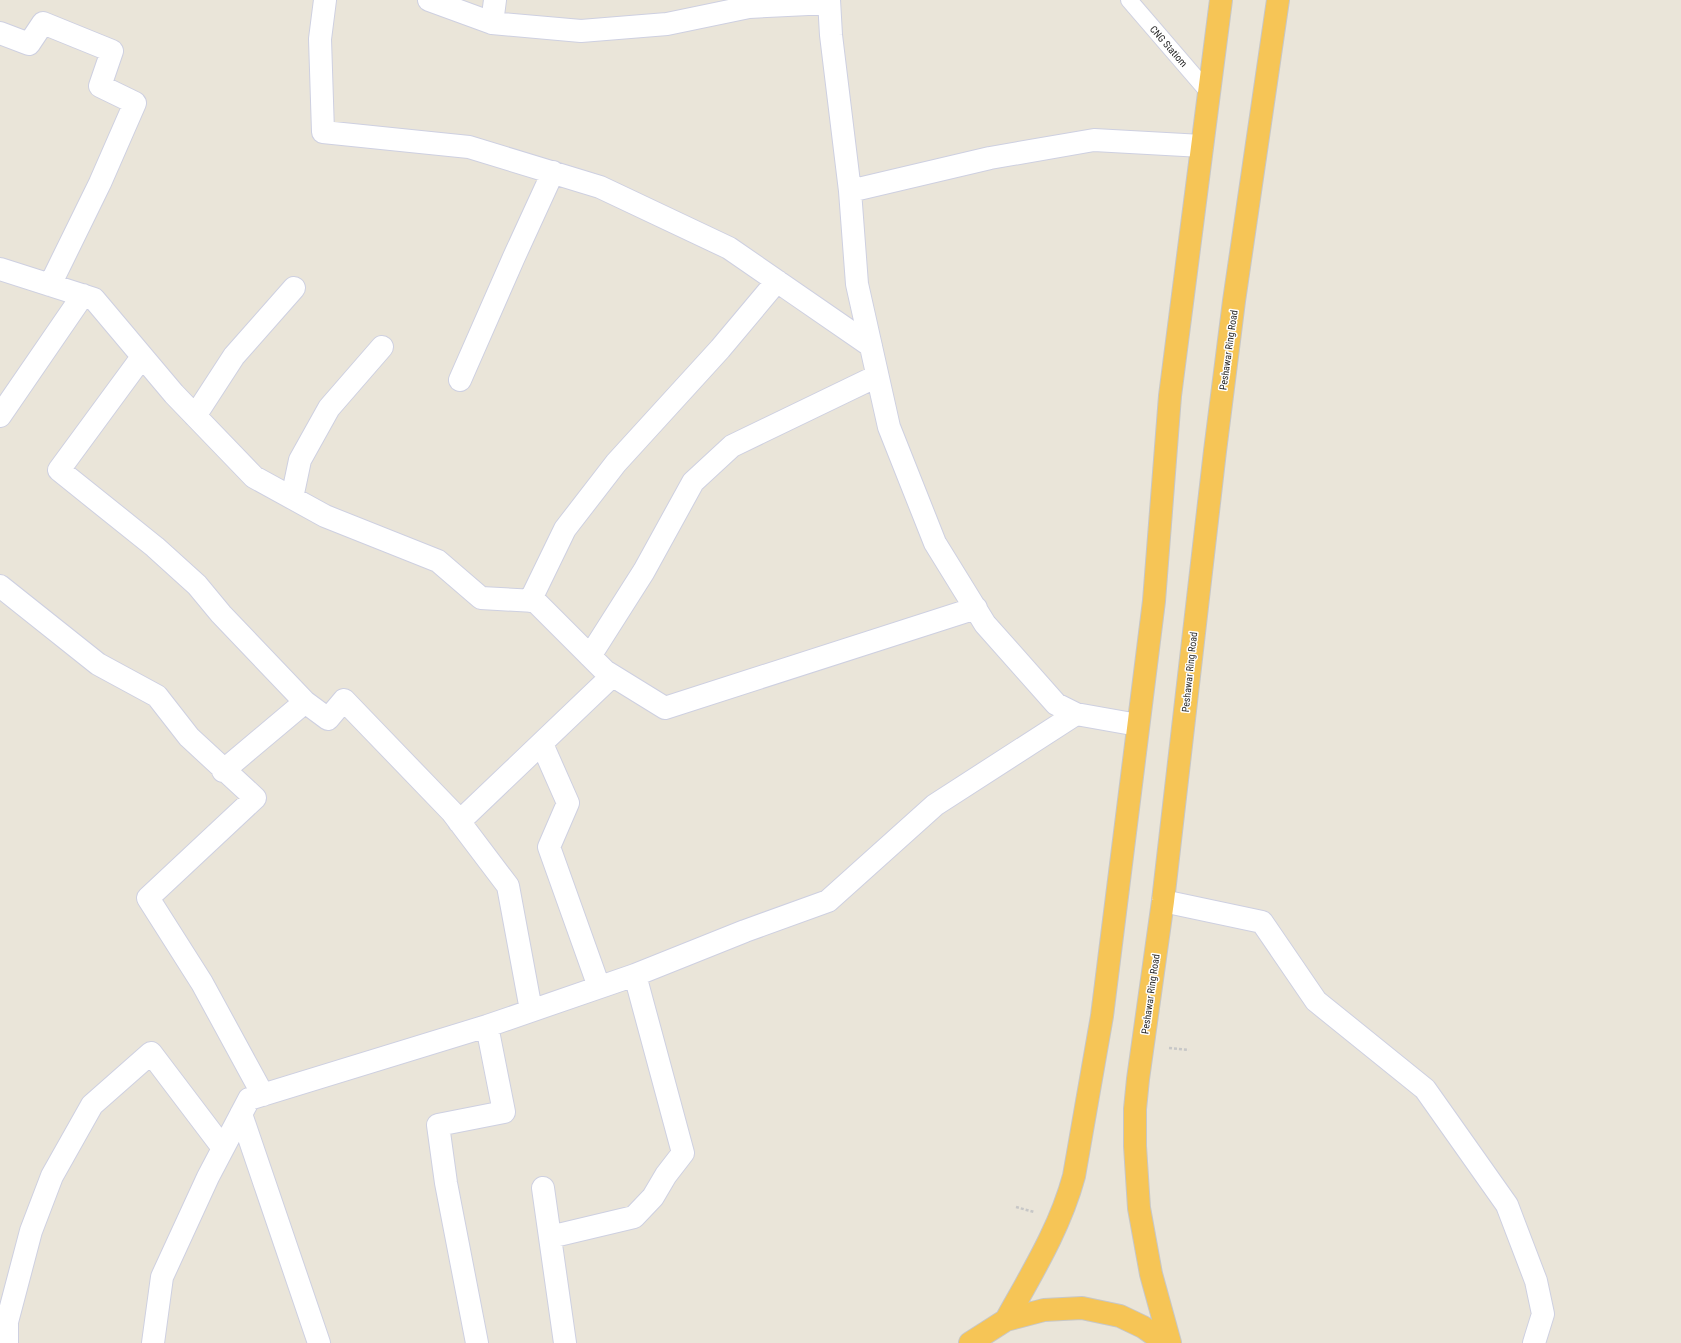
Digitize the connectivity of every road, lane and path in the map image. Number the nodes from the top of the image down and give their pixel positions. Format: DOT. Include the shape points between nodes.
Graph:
graph roads {
  1 [pos="325,0"];
  2 [pos="429,0"];
  3 [pos="496,0"];
  4 [pos="1129,0"];
  5 [pos="1221,0"];
  6 [pos="1278,0"];
  7 [pos="829,2"];
  8 [pos="492,23"];
  9 [pos="0,33"];
  10 [pos="1209,93"];
  11 [pos="1202,146"];
  12 [pos="553,172"];
  13 [pos="850,191"];
  14 [pos="0,269"];
  15 [pos="777,282"];
  16 [pos="50,285"];
  17 [pos="294,288"];
  18 [pos="83,295"];
  19 [pos="871,346"];
  20 [pos="382,347"];
  21 [pos="142,356"];
  22 [pos="877,376"];
  23 [pos="460,380"];
  24 [pos="0,416"];
  25 [pos="195,416"];
  26 [pos="292,498"];
  27 [pos="0,586"];
  28 [pos="530,601"];
  29 [pos="976,608"];
  30 [pos="590,656"];
  31 [pos="612,676"];
  32 [pos="305,702"];
  33 [pos="1076,714"];
  34 [pos="1138,725"];
  35 [pos="542,744"];
  36 [pos="223,770"];
  37 [pos="459,822"];
  38 [pos="1163,900"];
  39 [pos="635,975"];
  40 [pos="598,987"];
  41 [pos="531,1010"];
  42 [pos="487,1026"];
  43 [pos="263,1095"];
  44 [pos="241,1114"];
  45 [pos="223,1148"];
  46 [pos="543,1188"];
  47 [pos="550,1237"];
  48 [pos="1006,1320"];
  49 [pos="7,1343"];
  50 [pos="153,1343"];
  51 [pos="319,1343"];
  52 [pos="477,1343"];
  53 [pos="565,1343"];
  54 [pos="970,1343"];
  55 [pos="1166,1343"];
  56 [pos="1170,1343"];
  57 [pos="1534,1343"];
  1 -- 12 [label="street" via="320,39 323,132 469,147"];
  2 -- 8 [label="street"];
  3 -- 8 [label="street"];
  4 -- 10 [label="lane, CNG Statiom"];
  5 -- 10 [label="highway"];
  6 -- 38 [label="highway, Peshawar Ring Road" via="1210,486"];
  7 -- 8 [label="street" via="749,7 667,24 582,31"];
  7 -- 13 [label="street"];
  9 -- 16 [label="street" via="29,44 43,23 112,51 100,86 135,103 100,183"];
  10 -- 11 [label="highway"];
  11 -- 13 [label="street" via="1094,140 990,158"];
  11 -- 34 [label="highway" via="1170,396 1154,601"];
  12 -- 15 [label="street" via="600,187 729,248"];
  12 -- 23 [label="street"];
  13 -- 19 [label="street" via="857,284"];
  14 -- 16 [label="street"];
  15 -- 19 [label="street"];
  15 -- 28 [label="street" via="616,463 565,529"];
  16 -- 18 [label="street"];
  17 -- 25 [label="street" via="234,356"];
  18 -- 21 [label="street" via="94,299"];
  18 -- 24 [label="street"];
  19 -- 22 [label="street"];
  20 -- 26 [label="street" via="329,408 300,460"];
  21 -- 25 [label="street"];
  21 -- 32 [label="street" via="59,470 198,585 221,614"];
  22 -- 29 [label="street" via="889,427 935,543"];
  22 -- 30 [label="street" via="732,446 693,482 644,572"];
  25 -- 26 [label="street" via="254,477"];
  26 -- 28 [label="street" via="325,516 438,561 481,598"];
  27 -- 36 [label="street" via="98,664 157,696 189,737"];
  28 -- 30 [label="street" via="535,601"];
  29 -- 31 [label="street" via="665,708"];
  29 -- 33 [label="street" via="985,624 1056,704"];
  30 -- 31 [label="street"];
  31 -- 35 [label="street"];
  32 -- 36 [label="street"];
  32 -- 37 [label="street" via="328,719 344,700"];
  33 -- 34 [label="street"];
  33 -- 39 [label="street" via="935,805 828,900 745,930"];
  34 -- 48 [label="highway" via="1102,1016 1074,1176 1054,1233"];
  35 -- 37 [label="street"];
  35 -- 40 [label="street" via="568,803 549,847"];
  36 -- 43 [label="street" via="254,798 148,898 202,983"];
  37 -- 41 [label="street" via="508,886"];
  38 -- 56 [label="highway, Peshawar Ring Road" via="1138,1079 1135,1146 1139,1208 1145,1244"];
  38 -- 57 [label="street" via="1262,922 1316,1001 1425,1089 1507,1205 1536,1281 1543,1314"];
  39 -- 40 [label="street"];
  39 -- 47 [label="street" via="684,1153 653,1196 634,1216"];
  40 -- 41 [label="street"];
  41 -- 42 [label="street"];
  42 -- 43 [label="street"];
  42 -- 52 [label="street" via="504,1112 438,1124 446,1183"];
  43 -- 44 [label="street" via="250,1099"];
  44 -- 45 [label="street"];
  44 -- 51 [label="street"];
  45 -- 49 [label="street" via="151,1053 92,1104 52,1176 31,1231 6,1322"];
  45 -- 50 [label="street" via="162,1277"];
  46 -- 47 [label="street"];
  47 -- 53 [label="street"];
  48 -- 54 [label="highway"];
  48 -- 55 [label="highway" via="1044,1310 1082,1308 1120,1316 1143,1327"];
}
